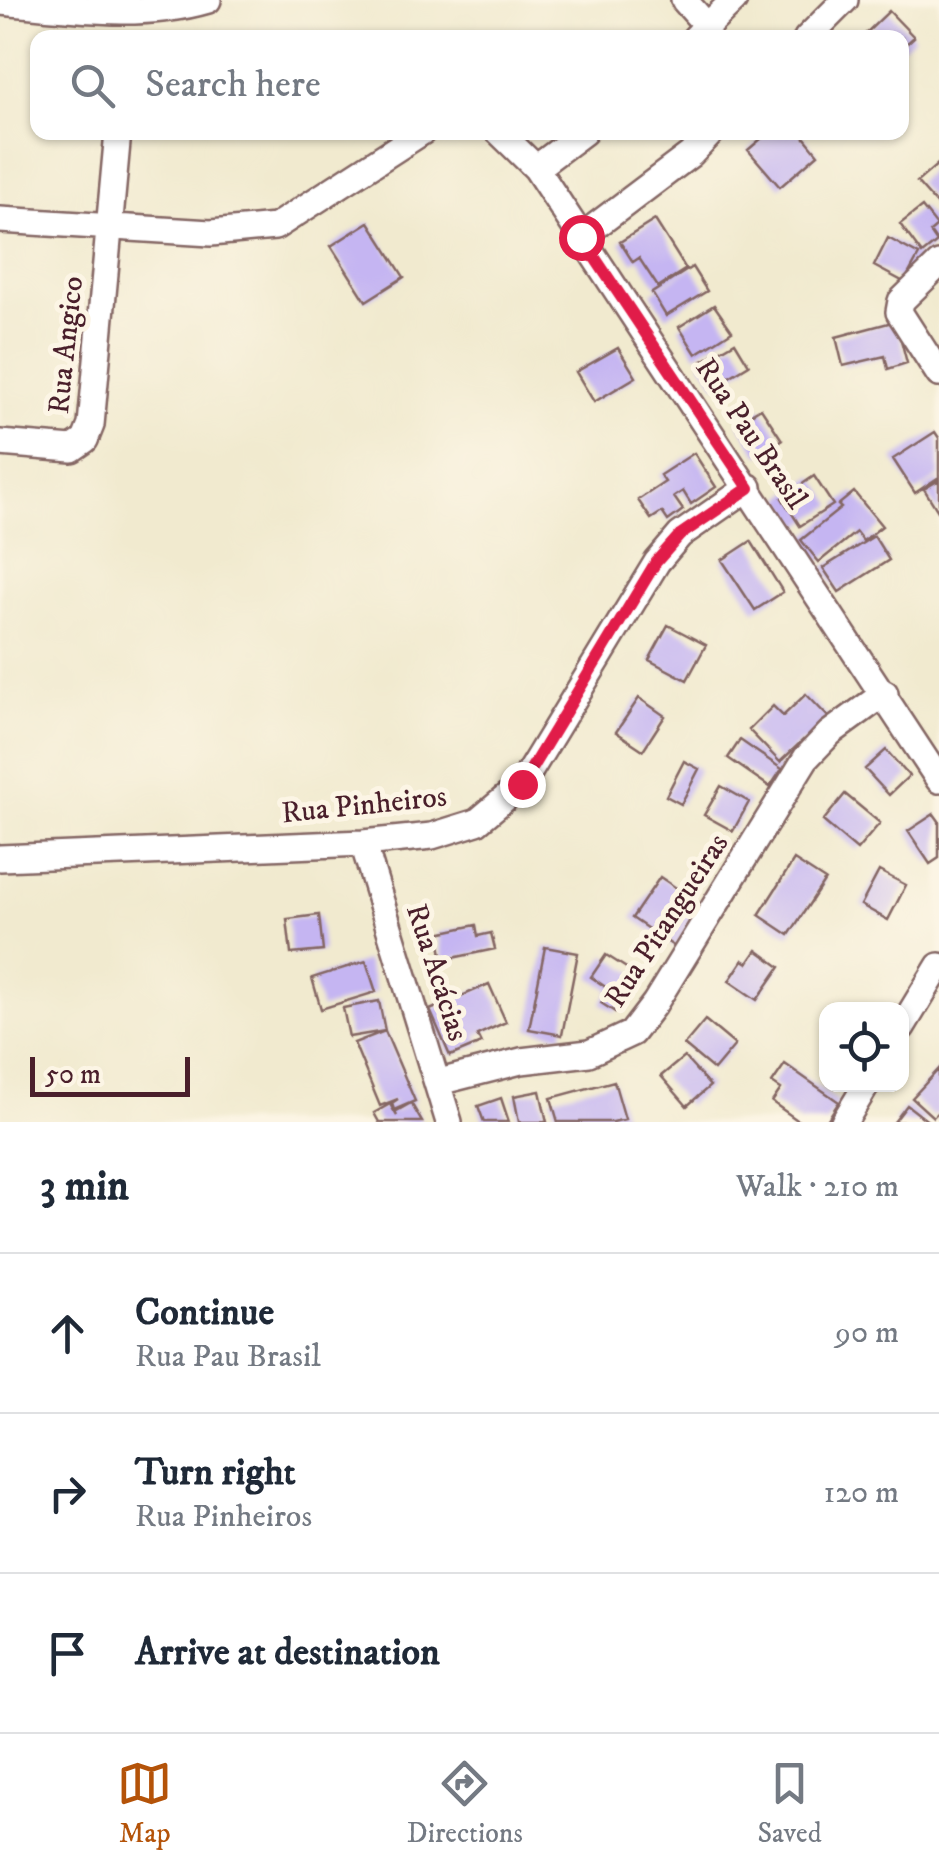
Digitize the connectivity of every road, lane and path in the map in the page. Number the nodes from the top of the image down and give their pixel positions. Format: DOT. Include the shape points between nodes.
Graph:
graph roads {
  1 [pos="208,0"];
  2 [pos="684,0"];
  3 [pos="734,0"];
  4 [pos="845,0"];
  5 [pos="0,2"];
  6 [pos="127,25"];
  7 [pos="700,30"];
  8 [pos="703,30"];
  9 [pos="815,30"];
  10 [pos="117,140"];
  11 [pos="410,140"];
  12 [pos="507,140"];
  13 [pos="573,140"];
  14 [pos="704,140"];
  15 [pos="536,168"];
  16 [pos="0,220"];
  17 [pos="110,228"];
  18 [pos="581,237"];
  19 [pos="939,264"];
  20 [pos="939,374"];
  21 [pos="0,443"];
  22 [pos="749,488"];
  23 [pos="884,693"];
  24 [pos="939,780"];
  25 [pos="363,843"];
  26 [pos="0,858"];
  27 [pos="939,966"];
  28 [pos="909,1015"];
  29 [pos="439,1082"];
  30 [pos="862,1092"];
  31 [pos="449,1122"];
  32 [pos="844,1122"];
  1 -- 6 [label="street"];
  2 -- 7 [label="street"];
  3 -- 8 [label="street"];
  4 -- 9 [label="street"];
  5 -- 6 [label="street"];
  10 -- 17 [label="street"];
  11 -- 17 [label="street" via="275,227 212,233"];
  12 -- 15 [label="street, Rua Pau Brasil"];
  13 -- 15 [label="street"];
  14 -- 18 [label="street"];
  15 -- 18 [label="street, Rua Pau Brasil"];
  16 -- 17 [label="street"];
  17 -- 21 [label="street, Rua Angico" via="85,440 72,448"];
  18 -- 22 [label="street, Rua Pau Brasil"];
  19 -- 20 [label="street" via="901,301 899,312"];
  22 -- 23 [label="street, Rua Pau Brasil"];
  22 -- 25 [label="street, Rua Pinheiros" via="680,535 656,562 522,784 477,822 432,836"];
  23 -- 24 [label="street, Rua Pau Brasil"];
  23 -- 29 [label="street, Rua Pitangueiras" via="806,758 632,1033 589,1053 520,1060"];
  25 -- 26 [label="street, Rua Pinheiros"];
  25 -- 29 [label="street, Rua Acácias"];
  27 -- 28 [label="street"];
  29 -- 31 [label="street, Rua Acácias"];
  30 -- 32 [label="street"];
}
